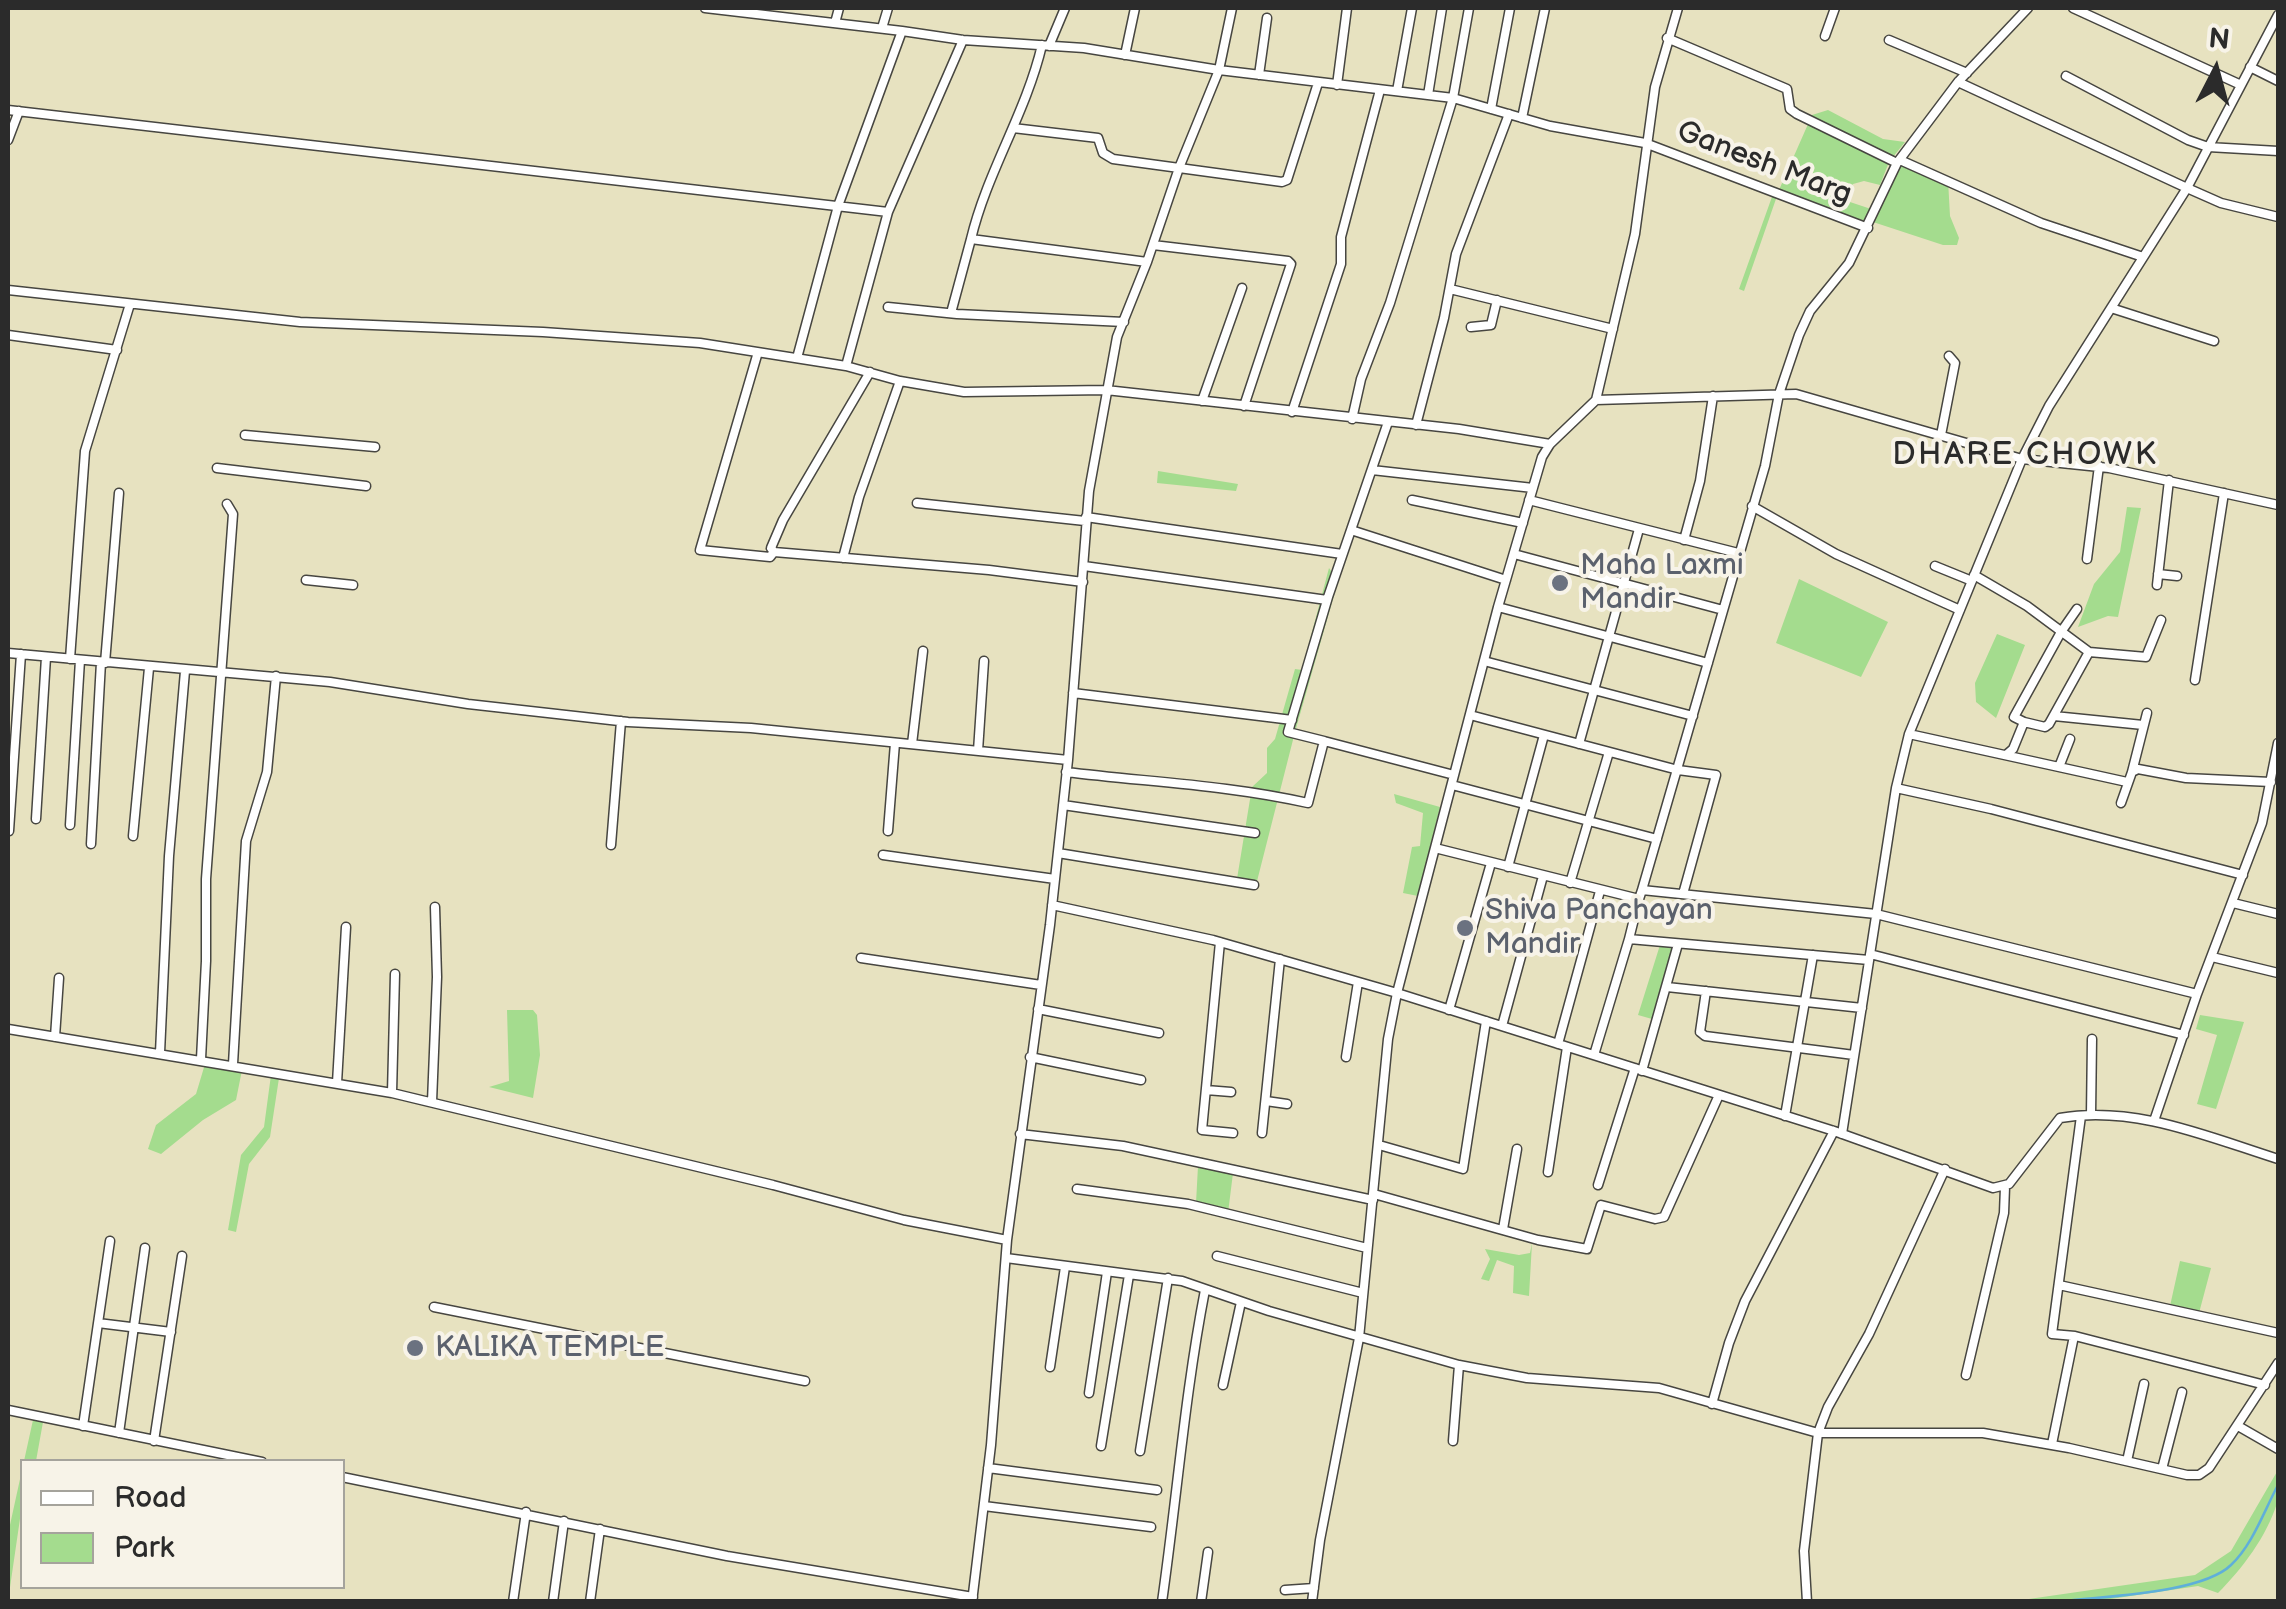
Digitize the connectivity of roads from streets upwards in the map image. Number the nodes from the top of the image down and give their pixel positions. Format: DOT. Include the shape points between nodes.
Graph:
graph roads {
  1 [pos="705,8"];
  2 [pos="719,8"];
  3 [pos="802,8"];
  4 [pos="839,8"];
  5 [pos="888,8"];
  6 [pos="1065,8"];
  7 [pos="1134,8"];
  8 [pos="1232,8"];
  9 [pos="1346,8"];
  10 [pos="1412,8"];
  11 [pos="1442,8"];
  12 [pos="1469,8"];
  13 [pos="1510,8"];
  14 [pos="1545,8"];
  15 [pos="1678,8"];
  16 [pos="1836,8"];
  17 [pos="2028,8"];
  18 [pos="2073,8"];
  19 [pos="760,10"];
  20 [pos="2278,15"];
  21 [pos="800,18"];
  22 [pos="1267,18"];
  23 [pos="835,22"];
  24 [pos="882,28"];
  25 [pos="902,32"];
  26 [pos="1825,36"];
  27 [pos="1667,38"];
  28 [pos="963,40"];
  29 [pos="1889,40"];
  30 [pos="1046,46"];
  31 [pos="1125,55"];
  32 [pos="2250,67"];
  33 [pos="1219,70"];
  34 [pos="1967,72"];
  35 [pos="1259,76"];
  36 [pos="2066,76"];
  37 [pos="2278,80"];
  38 [pos="1958,82"];
  39 [pos="1318,83"];
  40 [pos="1337,85"];
  41 [pos="2241,85"];
  42 [pos="1380,90"];
  43 [pos="1396,91"];
  44 [pos="1428,94"];
  45 [pos="1453,98"];
  46 [pos="1491,109"];
  47 [pos="8,110"];
  48 [pos="20,111"];
  49 [pos="1510,114"];
  50 [pos="1522,118"];
  51 [pos="1013,128"];
  52 [pos="8,140"];
  53 [pos="1645,143"];
  54 [pos="2208,147"];
  55 [pos="2278,150"];
  56 [pos="1898,162"];
  57 [pos="1178,168"];
  58 [pos="2186,188"];
  59 [pos="838,206"];
  60 [pos="888,212"];
  61 [pos="2278,217"];
  62 [pos="1868,228"];
  63 [pos="971,239"];
  64 [pos="1153,244"];
  65 [pos="2143,257"];
  66 [pos="1147,262"];
  67 [pos="1242,288"];
  68 [pos="1450,288"];
  69 [pos="8,290"];
  70 [pos="1498,300"];
  71 [pos="130,304"];
  72 [pos="888,307"];
  73 [pos="2111,308"];
  74 [pos="951,313"];
  75 [pos="1124,322"];
  76 [pos="1471,327"];
  77 [pos="1612,329"];
  78 [pos="8,335"];
  79 [pos="2214,340"];
  80 [pos="117,350"];
  81 [pos="758,352"];
  82 [pos="1948,356"];
  83 [pos="796,358"];
  84 [pos="846,366"];
  85 [pos="870,372"];
  86 [pos="900,380"];
  87 [pos="1106,390"];
  88 [pos="1779,394"];
  89 [pos="1713,396"];
  90 [pos="1596,400"];
  91 [pos="1202,401"];
  92 [pos="1244,406"];
  93 [pos="1292,412"];
  94 [pos="1352,419"];
  95 [pos="1388,422"];
  96 [pos="1416,425"];
  97 [pos="246,435"];
  98 [pos="1940,436"];
  99 [pos="1550,444"];
  100 [pos="375,447"];
  101 [pos="2022,459"];
  102 [pos="2099,466"];
  103 [pos="217,468"];
  104 [pos="1372,470"];
  105 [pos="2169,480"];
  106 [pos="366,486"];
  107 [pos="1533,488"];
  108 [pos="119,493"];
  109 [pos="2224,493"];
  110 [pos="1412,500"];
  111 [pos="1530,500"];
  112 [pos="917,503"];
  113 [pos="228,504"];
  114 [pos="2278,505"];
  115 [pos="1752,506"];
  116 [pos="1086,519"];
  117 [pos="1523,522"];
  118 [pos="1639,529"];
  119 [pos="1351,530"];
  120 [pos="1684,540"];
  121 [pos="774,552"];
  122 [pos="1738,552"];
  123 [pos="1342,554"];
  124 [pos="1514,554"];
  125 [pos="844,558"];
  126 [pos="2087,558"];
  127 [pos="1084,566"];
  128 [pos="1935,566"];
  129 [pos="2158,574"];
  130 [pos="2177,576"];
  131 [pos="1973,578"];
  132 [pos="306,580"];
  133 [pos="1506,580"];
  134 [pos="1083,582"];
  135 [pos="1624,584"];
  136 [pos="2157,584"];
  137 [pos="353,586"];
  138 [pos="1326,600"];
  139 [pos="1498,607"];
  140 [pos="2077,609"];
  141 [pos="1723,610"];
  142 [pos="1960,610"];
  143 [pos="2161,620"];
  144 [pos="2062,630"];
  145 [pos="1608,638"];
  146 [pos="923,651"];
  147 [pos="2089,652"];
  148 [pos="8,653"];
  149 [pos="22,654"];
  150 [pos="46,657"];
  151 [pos="75,660"];
  152 [pos="984,661"];
  153 [pos="1484,661"];
  154 [pos="103,663"];
  155 [pos="1708,663"];
  156 [pos="149,668"];
  157 [pos="185,671"];
  158 [pos="223,673"];
  159 [pos="276,676"];
  160 [pos="2195,680"];
  161 [pos="1594,691"];
  162 [pos="1074,693"];
  163 [pos="2146,713"];
  164 [pos="1470,715"];
  165 [pos="1693,716"];
  166 [pos="2054,716"];
  167 [pos="1292,720"];
  168 [pos="621,721"];
  169 [pos="2024,722"];
  170 [pos="2143,725"];
  171 [pos="1544,734"];
  172 [pos="1909,734"];
  173 [pos="2070,739"];
  174 [pos="1324,741"];
  175 [pos="895,743"];
  176 [pos="2278,743"];
  177 [pos="912,744"];
  178 [pos="1579,744"];
  179 [pos="978,751"];
  180 [pos="1610,752"];
  181 [pos="2006,755"];
  182 [pos="1068,760"];
  183 [pos="2059,767"];
  184 [pos="1678,770"];
  185 [pos="1066,772"];
  186 [pos="2132,772"];
  187 [pos="1454,775"];
  188 [pos="2127,782"];
  189 [pos="2271,782"];
  190 [pos="1452,785"];
  191 [pos="1896,788"];
  192 [pos="2120,803"];
  193 [pos="1524,804"];
  194 [pos="1063,805"];
  195 [pos="36,819"];
  196 [pos="1588,820"];
  197 [pos="70,825"];
  198 [pos="888,831"];
  199 [pos="9,832"];
  200 [pos="1256,832"];
  201 [pos="134,836"];
  202 [pos="1657,839"];
  203 [pos="91,844"];
  204 [pos="611,845"];
  205 [pos="1435,848"];
  206 [pos="1058,853"];
  207 [pos="883,856"];
  208 [pos="1492,862"];
  209 [pos="1508,867"];
  210 [pos="2244,875"];
  211 [pos="1543,876"];
  212 [pos="1055,879"];
  213 [pos="1570,883"];
  214 [pos="1254,885"];
  215 [pos="1600,890"];
  216 [pos="1640,894"];
  217 [pos="1683,894"];
  218 [pos="2233,903"];
  219 [pos="1052,905"];
  220 [pos="435,907"];
  221 [pos="1876,914"];
  222 [pos="2278,914"];
  223 [pos="346,927"];
  224 [pos="1629,939"];
  225 [pos="1220,942"];
  226 [pos="1678,944"];
  227 [pos="1812,955"];
  228 [pos="1870,957"];
  229 [pos="2212,957"];
  230 [pos="861,958"];
  231 [pos="1280,959"];
  232 [pos="2278,973"];
  233 [pos="395,974"];
  234 [pos="60,978"];
  235 [pos="1358,982"];
  236 [pos="1042,985"];
  237 [pos="1666,987"];
  238 [pos="1706,991"];
  239 [pos="1397,993"];
  240 [pos="2197,994"];
  241 [pos="1805,1000"];
  242 [pos="1862,1008"];
  243 [pos="1038,1010"];
  244 [pos="1450,1010"];
  245 [pos="1486,1021"];
  246 [pos="1502,1026"];
  247 [pos="8,1029"];
  248 [pos="1159,1033"];
  249 [pos="2184,1035"];
  250 [pos="55,1036"];
  251 [pos="2092,1039"];
  252 [pos="1563,1046"];
  253 [pos="1796,1048"];
  254 [pos="160,1054"];
  255 [pos="1854,1054"];
  256 [pos="1594,1055"];
  257 [pos="1346,1057"];
  258 [pos="1030,1058"];
  259 [pos="201,1059"];
  260 [pos="234,1064"];
  261 [pos="1639,1070"];
  262 [pos="1141,1080"];
  263 [pos="337,1083"];
  264 [pos="1206,1090"];
  265 [pos="1231,1092"];
  266 [pos="392,1093"];
  267 [pos="1718,1095"];
  268 [pos="1266,1101"];
  269 [pos="432,1102"];
  270 [pos="1287,1104"];
  271 [pos="2091,1115"];
  272 [pos="1785,1116"];
  273 [pos="2081,1116"];
  274 [pos="2154,1121"];
  275 [pos="1233,1133"];
  276 [pos="1838,1133"];
  277 [pos="1020,1134"];
  278 [pos="1262,1134"];
  279 [pos="1378,1145"];
  280 [pos="1517,1149"];
  281 [pos="2278,1158"];
  282 [pos="1945,1169"];
  283 [pos="1548,1172"];
  284 [pos="1598,1185"];
  285 [pos="2004,1186"];
  286 [pos="1077,1190"];
  287 [pos="1374,1197"];
  288 [pos="1503,1229"];
  289 [pos="1008,1240"];
  290 [pos="110,1241"];
  291 [pos="145,1248"];
  292 [pos="1368,1248"];
  293 [pos="182,1256"];
  294 [pos="1217,1256"];
  295 [pos="1006,1258"];
  296 [pos="1065,1267"];
  297 [pos="1108,1272"];
  298 [pos="1128,1274"];
  299 [pos="1168,1278"];
  300 [pos="2059,1284"];
  301 [pos="1206,1290"];
  302 [pos="1363,1294"];
  303 [pos="1241,1302"];
  304 [pos="434,1307"];
  305 [pos="98,1322"];
  306 [pos="134,1327"];
  307 [pos="172,1332"];
  308 [pos="2278,1333"];
  309 [pos="2074,1336"];
  310 [pos="1358,1338"];
  311 [pos="2278,1363"];
  312 [pos="1459,1365"];
  313 [pos="1050,1367"];
  314 [pos="1966,1375"];
  315 [pos="805,1381"];
  316 [pos="2144,1384"];
  317 [pos="1223,1385"];
  318 [pos="2265,1385"];
  319 [pos="2182,1392"];
  320 [pos="1089,1393"];
  321 [pos="1712,1404"];
  322 [pos="8,1410"];
  323 [pos="83,1426"];
  324 [pos="2238,1426"];
  325 [pos="118,1433"];
  326 [pos="1818,1433"];
  327 [pos="154,1441"];
  328 [pos="1452,1441"];
  329 [pos="2052,1444"];
  330 [pos="1101,1446"];
  331 [pos="2278,1449"];
  332 [pos="1140,1451"];
  333 [pos="247,1459"];
  334 [pos="2127,1460"];
  335 [pos="988,1468"];
  336 [pos="2162,1469"];
  337 [pos="345,1478"];
  338 [pos="1157,1490"];
  339 [pos="984,1506"];
  340 [pos="526,1512"];
  341 [pos="564,1520"];
  342 [pos="1151,1528"];
  343 [pos="600,1529"];
  344 [pos="1208,1552"];
  345 [pos="1314,1588"];
  346 [pos="1285,1590"];
  347 [pos="972,1599"];
  348 [pos="513,1602"];
  349 [pos="553,1602"];
  350 [pos="590,1602"];
  351 [pos="1162,1602"];
  352 [pos="1201,1602"];
  353 [pos="1312,1602"];
  354 [pos="1807,1602"];
  1 -- 2 [label="street, Ganesh Marg"];
  2 -- 19 [label="street, Ganesh Marg"];
  3 -- 21 [label="street"];
  4 -- 23 [label="street"];
  5 -- 24 [label="street"];
  6 -- 30 [label="street"];
  7 -- 31 [label="street"];
  8 -- 33 [label="street"];
  9 -- 40 [label="street"];
  10 -- 43 [label="street"];
  11 -- 44 [label="street"];
  12 -- 45 [label="street"];
  13 -- 46 [label="street"];
  14 -- 50 [label="street"];
  15 -- 27 [label="street"];
  16 -- 26 [label="street"];
  17 -- 34 [label="street"];
  18 -- 41 [label="street"];
  19 -- 21 [label="street, Ganesh Marg"];
  20 -- 32 [label="street"];
  21 -- 23 [label="street, Ganesh Marg"];
  22 -- 35 [label="street"];
  23 -- 24 [label="street, Ganesh Marg"];
  24 -- 25 [label="street, Ganesh Marg"];
  25 -- 28 [label="street, Ganesh Marg"];
  25 -- 59 [label="street"];
  27 -- 53 [label="street"];
  27 -- 56 [label="street" via="1788,89 1797,114"];
  28 -- 30 [label="street, Ganesh Marg"];
  28 -- 60 [label="street"];
  29 -- 34 [label="street"];
  30 -- 31 [label="street, Ganesh Marg"];
  30 -- 51 [label="street"];
  31 -- 33 [label="street, Ganesh Marg"];
  32 -- 37 [label="street"];
  32 -- 41 [label="street"];
  33 -- 35 [label="street, Ganesh Marg"];
  33 -- 57 [label="street"];
  34 -- 38 [label="street"];
  35 -- 39 [label="street, Ganesh Marg"];
  36 -- 54 [label="street"];
  38 -- 56 [label="street"];
  38 -- 58 [label="street"];
  39 -- 40 [label="street, Ganesh Marg"];
  39 -- 57 [label="street" via="1287,180"];
  40 -- 42 [label="street, Ganesh Marg"];
  41 -- 54 [label="street"];
  42 -- 43 [label="street, Ganesh Marg"];
  42 -- 93 [label="street" via="1341,236 1341,264"];
  43 -- 44 [label="street, Ganesh Marg"];
  44 -- 45 [label="street, Ganesh Marg"];
  45 -- 46 [label="street, Ganesh Marg"];
  45 -- 94 [label="street"];
  46 -- 49 [label="street, Ganesh Marg"];
  47 -- 48 [label="street"];
  48 -- 52 [label="street"];
  48 -- 59 [label="street"];
  49 -- 50 [label="street, Ganesh Marg"];
  49 -- 68 [label="street" via="1456,254"];
  50 -- 53 [label="street, Ganesh Marg"];
  51 -- 57 [label="street" via="1098,138 1108,157"];
  51 -- 63 [label="street" via="982,195"];
  53 -- 62 [label="street, Ganesh Marg"];
  53 -- 77 [label="street" via="1635,234"];
  54 -- 55 [label="street"];
  54 -- 58 [label="street"];
  56 -- 62 [label="street"];
  56 -- 65 [label="street" via="2041,223"];
  57 -- 64 [label="street"];
  58 -- 61 [label="street"];
  58 -- 65 [label="street"];
  59 -- 60 [label="street"];
  59 -- 83 [label="street"];
  60 -- 84 [label="street"];
  62 -- 88 [label="street" via="1810,311"];
  63 -- 66 [label="street"];
  63 -- 74 [label="street"];
  64 -- 66 [label="street"];
  64 -- 92 [label="street" via="1291,264"];
  65 -- 73 [label="street"];
  66 -- 75 [label="street"];
  67 -- 91 [label="street"];
  68 -- 70 [label="street"];
  68 -- 96 [label="street"];
  69 -- 71 [label="street"];
  70 -- 76 [label="street" via="1491,325"];
  70 -- 77 [label="street"];
  71 -- 80 [label="street"];
  71 -- 81 [label="street"];
  72 -- 74 [label="street"];
  73 -- 79 [label="street"];
  73 -- 101 [label="street"];
  74 -- 75 [label="street"];
  75 -- 87 [label="street"];
  77 -- 90 [label="street"];
  78 -- 80 [label="street"];
  80 -- 151 [label="street" via="85,451"];
  81 -- 83 [label="street"];
  81 -- 121 [label="street" via="700,550 770,557"];
  82 -- 98 [label="street" via="1954,362"];
  83 -- 84 [label="street"];
  84 -- 85 [label="street"];
  85 -- 86 [label="street"];
  85 -- 121 [label="street" via="783,520"];
  86 -- 87 [label="street" via="964,392"];
  86 -- 125 [label="street"];
  87 -- 91 [label="street"];
  87 -- 116 [label="street"];
  88 -- 89 [label="street"];
  88 -- 98 [label="street"];
  88 -- 115 [label="street"];
  89 -- 90 [label="street"];
  89 -- 120 [label="street"];
  90 -- 99 [label="street"];
  91 -- 92 [label="street"];
  92 -- 93 [label="street"];
  93 -- 94 [label="street"];
  94 -- 95 [label="street"];
  95 -- 96 [label="street"];
  95 -- 104 [label="street"];
  96 -- 99 [label="street"];
  97 -- 100 [label="street"];
  98 -- 101 [label="street"];
  99 -- 107 [label="street"];
  101 -- 102 [label="street"];
  101 -- 131 [label="street"];
  102 -- 105 [label="street"];
  102 -- 126 [label="street"];
  103 -- 106 [label="street"];
  104 -- 107 [label="street"];
  104 -- 119 [label="street"];
  105 -- 109 [label="street"];
  105 -- 129 [label="street"];
  107 -- 111 [label="street"];
  108 -- 154 [label="street"];
  109 -- 114 [label="street"];
  109 -- 160 [label="street"];
  110 -- 117 [label="street"];
  111 -- 117 [label="street"];
  111 -- 118 [label="street"];
  112 -- 116 [label="street"];
  113 -- 158 [label="street" via="233,514"];
  115 -- 122 [label="street"];
  115 -- 142 [label="street" via="1836,554"];
  116 -- 123 [label="street"];
  116 -- 127 [label="street"];
  117 -- 124 [label="street"];
  118 -- 120 [label="street"];
  118 -- 135 [label="street"];
  119 -- 123 [label="street"];
  119 -- 133 [label="street"];
  120 -- 122 [label="street"];
  121 -- 125 [label="street"];
  122 -- 141 [label="street"];
  123 -- 138 [label="street"];
  124 -- 133 [label="street"];
  124 -- 135 [label="street"];
  125 -- 134 [label="street"];
  127 -- 134 [label="street"];
  127 -- 138 [label="street"];
  128 -- 131 [label="street"];
  129 -- 130 [label="street"];
  129 -- 136 [label="street"];
  131 -- 142 [label="street"];
  131 -- 144 [label="street"];
  132 -- 137 [label="street"];
  133 -- 139 [label="street"];
  134 -- 162 [label="street"];
  135 -- 141 [label="street"];
  135 -- 145 [label="street"];
  138 -- 167 [label="street"];
  139 -- 145 [label="street"];
  139 -- 153 [label="street"];
  140 -- 144 [label="street"];
  141 -- 155 [label="street"];
  142 -- 172 [label="street"];
  143 -- 147 [label="street" via="2146,657"];
  144 -- 147 [label="street"];
  144 -- 169 [label="street" via="2014,717"];
  145 -- 155 [label="street"];
  145 -- 161 [label="street"];
  146 -- 177 [label="street"];
  147 -- 166 [label="street"];
  148 -- 149 [label="street"];
  149 -- 150 [label="street"];
  149 -- 199 [label="street"];
  150 -- 151 [label="street"];
  150 -- 195 [label="street"];
  151 -- 154 [label="street"];
  151 -- 197 [label="street"];
  152 -- 179 [label="street"];
  153 -- 161 [label="street"];
  153 -- 164 [label="street"];
  154 -- 156 [label="street"];
  154 -- 203 [label="street"];
  155 -- 165 [label="street"];
  156 -- 157 [label="street"];
  156 -- 201 [label="street"];
  157 -- 158 [label="street"];
  157 -- 254 [label="street"];
  158 -- 159 [label="street"];
  158 -- 259 [label="street" via="205,896"];
  159 -- 168 [label="street"];
  159 -- 260 [label="street" via="267,772 246,840"];
  161 -- 165 [label="street"];
  161 -- 178 [label="street"];
  162 -- 167 [label="street"];
  162 -- 182 [label="street"];
  163 -- 170 [label="street"];
  164 -- 171 [label="street"];
  164 -- 187 [label="street"];
  165 -- 184 [label="street"];
  166 -- 169 [label="street" via="2044,727"];
  166 -- 170 [label="street"];
  167 -- 174 [label="street" via="1288,732"];
  168 -- 175 [label="street"];
  168 -- 204 [label="street"];
  169 -- 181 [label="street"];
  170 -- 186 [label="street"];
  171 -- 178 [label="street"];
  171 -- 193 [label="street"];
  172 -- 181 [label="street"];
  172 -- 191 [label="street"];
  173 -- 183 [label="street"];
  174 -- 185 [label="street" via="1308,803"];
  174 -- 187 [label="street"];
  175 -- 177 [label="street"];
  175 -- 198 [label="street"];
  176 -- 189 [label="street"];
  177 -- 179 [label="street"];
  178 -- 180 [label="street"];
  179 -- 182 [label="street"];
  180 -- 184 [label="street"];
  180 -- 196 [label="street"];
  181 -- 183 [label="street"];
  182 -- 185 [label="street"];
  183 -- 188 [label="street"];
  184 -- 202 [label="street"];
  184 -- 217 [label="street" via="1716,775"];
  185 -- 194 [label="street"];
  186 -- 188 [label="street"];
  186 -- 189 [label="street"];
  187 -- 190 [label="street"];
  188 -- 192 [label="street"];
  189 -- 210 [label="street"];
  190 -- 193 [label="street"];
  190 -- 205 [label="street"];
  191 -- 210 [label="street"];
  191 -- 221 [label="street"];
  193 -- 196 [label="street"];
  193 -- 209 [label="street"];
  194 -- 200 [label="street"];
  194 -- 206 [label="street"];
  196 -- 202 [label="street"];
  196 -- 213 [label="street"];
  202 -- 216 [label="street"];
  205 -- 208 [label="street"];
  205 -- 239 [label="street"];
  206 -- 212 [label="street"];
  206 -- 214 [label="street"];
  207 -- 212 [label="street"];
  208 -- 209 [label="street"];
  208 -- 244 [label="street"];
  209 -- 211 [label="street"];
  210 -- 218 [label="street"];
  211 -- 213 [label="street"];
  211 -- 246 [label="street"];
  212 -- 219 [label="street"];
  213 -- 215 [label="street"];
  215 -- 216 [label="street"];
  215 -- 252 [label="street"];
  216 -- 217 [label="street"];
  216 -- 224 [label="street"];
  217 -- 221 [label="street"];
  218 -- 222 [label="street"];
  218 -- 229 [label="street"];
  219 -- 225 [label="street"];
  219 -- 236 [label="street"];
  220 -- 269 [label="street"];
  221 -- 228 [label="street"];
  221 -- 240 [label="street"];
  223 -- 263 [label="street"];
  224 -- 226 [label="street"];
  224 -- 256 [label="street"];
  225 -- 231 [label="street"];
  225 -- 264 [label="street"];
  226 -- 227 [label="street"];
  226 -- 237 [label="street"];
  227 -- 228 [label="street"];
  227 -- 241 [label="street"];
  228 -- 242 [label="street"];
  228 -- 249 [label="street"];
  229 -- 232 [label="street"];
  229 -- 240 [label="street"];
  230 -- 236 [label="street"];
  231 -- 235 [label="street"];
  231 -- 268 [label="street"];
  233 -- 266 [label="street"];
  234 -- 250 [label="street"];
  235 -- 239 [label="street"];
  235 -- 257 [label="street"];
  236 -- 243 [label="street"];
  237 -- 238 [label="street"];
  237 -- 261 [label="street"];
  238 -- 241 [label="street"];
  238 -- 253 [label="street" via="1700,1032 1705,1036"];
  239 -- 244 [label="street"];
  239 -- 279 [label="street"];
  240 -- 249 [label="street"];
  241 -- 242 [label="street"];
  241 -- 253 [label="street"];
  242 -- 255 [label="street"];
  243 -- 248 [label="street"];
  243 -- 258 [label="street"];
  244 -- 245 [label="street"];
  245 -- 246 [label="street"];
  245 -- 279 [label="street" via="1463,1169"];
  246 -- 252 [label="street"];
  247 -- 250 [label="street"];
  249 -- 274 [label="street"];
  250 -- 254 [label="street"];
  251 -- 271 [label="street"];
  252 -- 256 [label="street"];
  252 -- 283 [label="street"];
  253 -- 255 [label="street"];
  253 -- 272 [label="street"];
  254 -- 259 [label="street"];
  255 -- 276 [label="street"];
  256 -- 261 [label="street"];
  258 -- 262 [label="street"];
  258 -- 277 [label="street"];
  259 -- 260 [label="street"];
  260 -- 263 [label="street"];
  261 -- 267 [label="street"];
  261 -- 284 [label="street"];
  263 -- 266 [label="street"];
  264 -- 265 [label="street"];
  264 -- 275 [label="street" via="1202,1130"];
  266 -- 269 [label="street"];
  267 -- 272 [label="street"];
  267 -- 288 [label="street" via="1664,1217 1601,1205 1590,1245 1582,1250"];
  268 -- 270 [label="street"];
  268 -- 278 [label="street"];
  269 -- 289 [label="street"];
  271 -- 273 [label="street"];
  271 -- 274 [label="street"];
  272 -- 276 [label="street"];
  273 -- 285 [label="street" via="2055,1122"];
  273 -- 300 [label="street"];
  274 -- 281 [label="street"];
  276 -- 282 [label="street"];
  276 -- 321 [label="street" via="1744,1301"];
  277 -- 287 [label="street" via="1124,1146"];
  277 -- 289 [label="street"];
  279 -- 287 [label="street"];
  280 -- 288 [label="street"];
  282 -- 285 [label="street"];
  282 -- 326 [label="street"];
  285 -- 314 [label="street" via="2004,1212"];
  286 -- 292 [label="street" via="1188,1204"];
  287 -- 288 [label="street"];
  287 -- 292 [label="street"];
  289 -- 295 [label="street"];
  290 -- 305 [label="street"];
  291 -- 306 [label="street"];
  292 -- 302 [label="street"];
  293 -- 307 [label="street"];
  294 -- 302 [label="street"];
  295 -- 296 [label="street"];
  295 -- 335 [label="street"];
  296 -- 297 [label="street"];
  296 -- 313 [label="street"];
  297 -- 298 [label="street"];
  297 -- 320 [label="street"];
  298 -- 299 [label="street"];
  298 -- 330 [label="street"];
  299 -- 301 [label="street"];
  299 -- 332 [label="street"];
  300 -- 308 [label="street"];
  300 -- 309 [label="street" via="2052,1334"];
  301 -- 303 [label="street"];
  301 -- 351 [label="street"];
  302 -- 310 [label="street"];
  303 -- 310 [label="street"];
  303 -- 317 [label="street"];
  304 -- 315 [label="street"];
  305 -- 306 [label="street"];
  305 -- 323 [label="street"];
  306 -- 307 [label="street"];
  306 -- 325 [label="street"];
  307 -- 327 [label="street"];
  309 -- 318 [label="street"];
  309 -- 329 [label="street"];
  310 -- 312 [label="street"];
  310 -- 345 [label="street"];
  311 -- 318 [label="street"];
  312 -- 321 [label="street" via="1527,1378 1658,1388"];
  312 -- 328 [label="street"];
  316 -- 334 [label="street"];
  318 -- 324 [label="street"];
  319 -- 336 [label="street"];
  321 -- 326 [label="street"];
  322 -- 323 [label="street"];
  323 -- 325 [label="street"];
  324 -- 331 [label="street"];
  324 -- 336 [label="street" via="2204,1472"];
  325 -- 327 [label="street"];
  326 -- 329 [label="street" via="1983,1434"];
  326 -- 354 [label="street" via="1804,1551"];
  327 -- 333 [label="street"];
  329 -- 334 [label="street"];
  334 -- 336 [label="street"];
  335 -- 338 [label="street"];
  335 -- 339 [label="street"];
  337 -- 340 [label="street"];
  339 -- 342 [label="street"];
  339 -- 347 [label="street"];
  340 -- 341 [label="street"];
  340 -- 348 [label="street"];
  341 -- 343 [label="street"];
  341 -- 349 [label="street"];
  343 -- 347 [label="street"];
  343 -- 350 [label="street"];
  344 -- 352 [label="street"];
  345 -- 346 [label="street"];
  345 -- 353 [label="street"];
}
